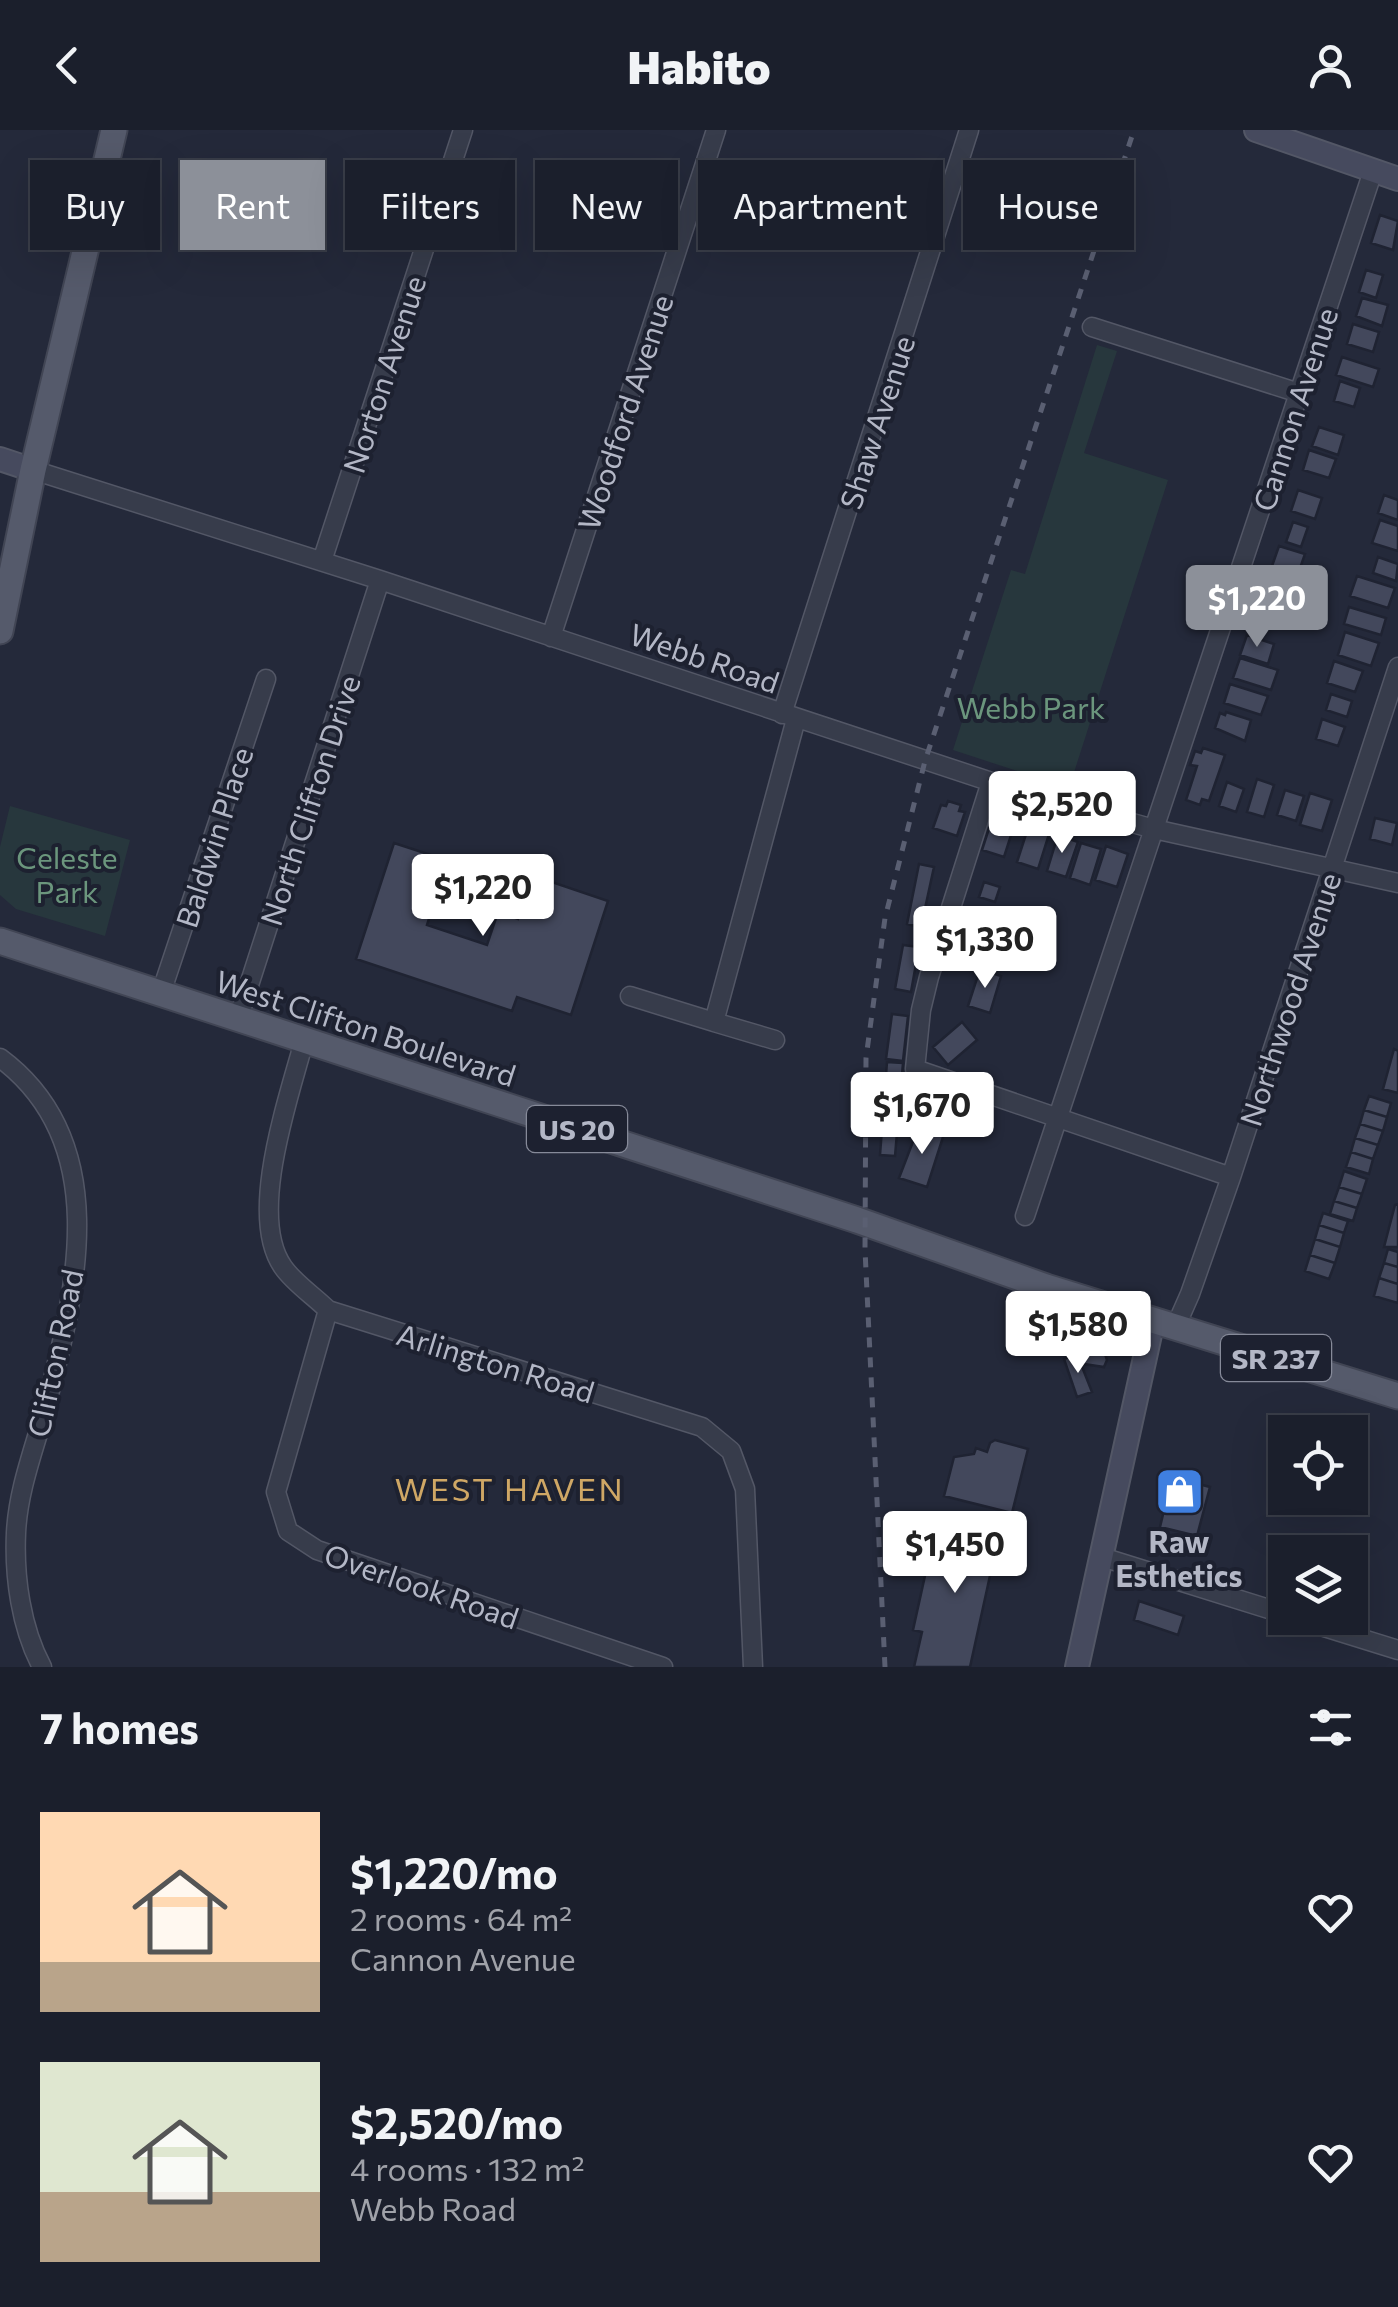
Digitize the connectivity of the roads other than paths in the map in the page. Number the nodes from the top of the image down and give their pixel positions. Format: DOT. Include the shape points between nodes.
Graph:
graph roads {
  1 [pos="114,130"];
  2 [pos="463,130"];
  3 [pos="716,130"];
  4 [pos="969,130"];
  5 [pos="1256,130"];
  6 [pos="1373,171"];
  7 [pos="1398,179"];
  8 [pos="1092,327"];
  9 [pos="1300,394"];
  10 [pos="0,459"];
  11 [pos="33,470"];
  12 [pos="322,561"];
  13 [pos="380,580"];
  14 [pos="0,631"];
  15 [pos="551,637"];
  16 [pos="1398,667"];
  17 [pos="266,679"];
  18 [pos="789,716"];
  19 [pos="991,782"];
  20 [pos="1154,830"];
  21 [pos="1332,868"];
  22 [pos="1398,884"];
  23 [pos="0,941"];
  24 [pos="160,996"];
  25 [pos="630,996"];
  26 [pos="238,1020"];
  27 [pos="714,1022"];
  28 [pos="775,1040"];
  29 [pos="304,1041"];
  30 [pos="0,1058"];
  31 [pos="1056,1116"];
  32 [pos="1230,1177"];
  33 [pos="1025,1216"];
  34 [pos="328,1310"];
  35 [pos="1164,1324"];
  36 [pos="1398,1396"];
  37 [pos="1102,1556"];
  38 [pos="1268,1609"];
  39 [pos="1350,1635"];
  40 [pos="1398,1650"];
  41 [pos="42,1667"];
  42 [pos="663,1667"];
  43 [pos="752,1667"];
  44 [pos="1077,1667"];
  1 -- 11 [label="main road"];
  2 -- 12 [label="street, Norton Avenue"];
  3 -- 15 [label="street, Woodford Avenue"];
  4 -- 18 [label="street, Shaw Avenue"];
  5 -- 6 [label="main road"];
  6 -- 7 [label="main road"];
  6 -- 9 [label="street, Cannon Avenue"];
  8 -- 9 [label="street"];
  9 -- 20 [label="street, Cannon Avenue"];
  10 -- 11 [label="main road, Webb Road"];
  11 -- 12 [label="street, Webb Road"];
  11 -- 14 [label="main road"];
  12 -- 13 [label="street, Webb Road"];
  13 -- 15 [label="street, Webb Road"];
  13 -- 26 [label="street, North Clifton Drive"];
  15 -- 18 [label="street, Webb Road"];
  16 -- 21 [label="street, Northwood Avenue"];
  17 -- 24 [label="street, Baldwin Place"];
  18 -- 19 [label="street, Webb Road"];
  18 -- 27 [label="street, Shaw Avenue"];
  19 -- 20 [label="street, Webb Road"];
  19 -- 31 [label="street" via="928,978 914,1070"];
  20 -- 21 [label="street, Webb Road"];
  20 -- 31 [label="street, Cannon Avenue"];
  21 -- 22 [label="street, Webb Road"];
  21 -- 32 [label="street, Northwood Avenue"];
  23 -- 24 [label="main road, West Clifton Boulevard / US 20"];
  24 -- 26 [label="main road, West Clifton Boulevard / US 20"];
  25 -- 27 [label="street"];
  26 -- 29 [label="main road, West Clifton Boulevard / US 20"];
  27 -- 28 [label="street"];
  29 -- 34 [label="street, Arlington Road" via="273,1160 268,1231 282,1266"];
  29 -- 35 [label="main road, West Clifton Boulevard / US 20"];
  30 -- 41 [label="street, Clifton Road" via="33,1086 55,1120 78,1198 70,1295 16,1530 24,1617"];
  31 -- 32 [label="street"];
  31 -- 33 [label="street, Cannon Avenue"];
  32 -- 35 [label="street, Northwood Avenue" via="1190,1294"];
  34 -- 42 [label="street, Overlook Road" via="276,1492 288,1531 317,1550"];
  34 -- 43 [label="street, Arlington Road" via="702,1427 731,1451 745,1489"];
  35 -- 36 [label="main road, West Clifton Boulevard / SR 237"];
  35 -- 37 [label="main road"];
  37 -- 38 [label="street"];
  37 -- 44 [label="main road"];
  39 -- 40 [label="street"];
}
